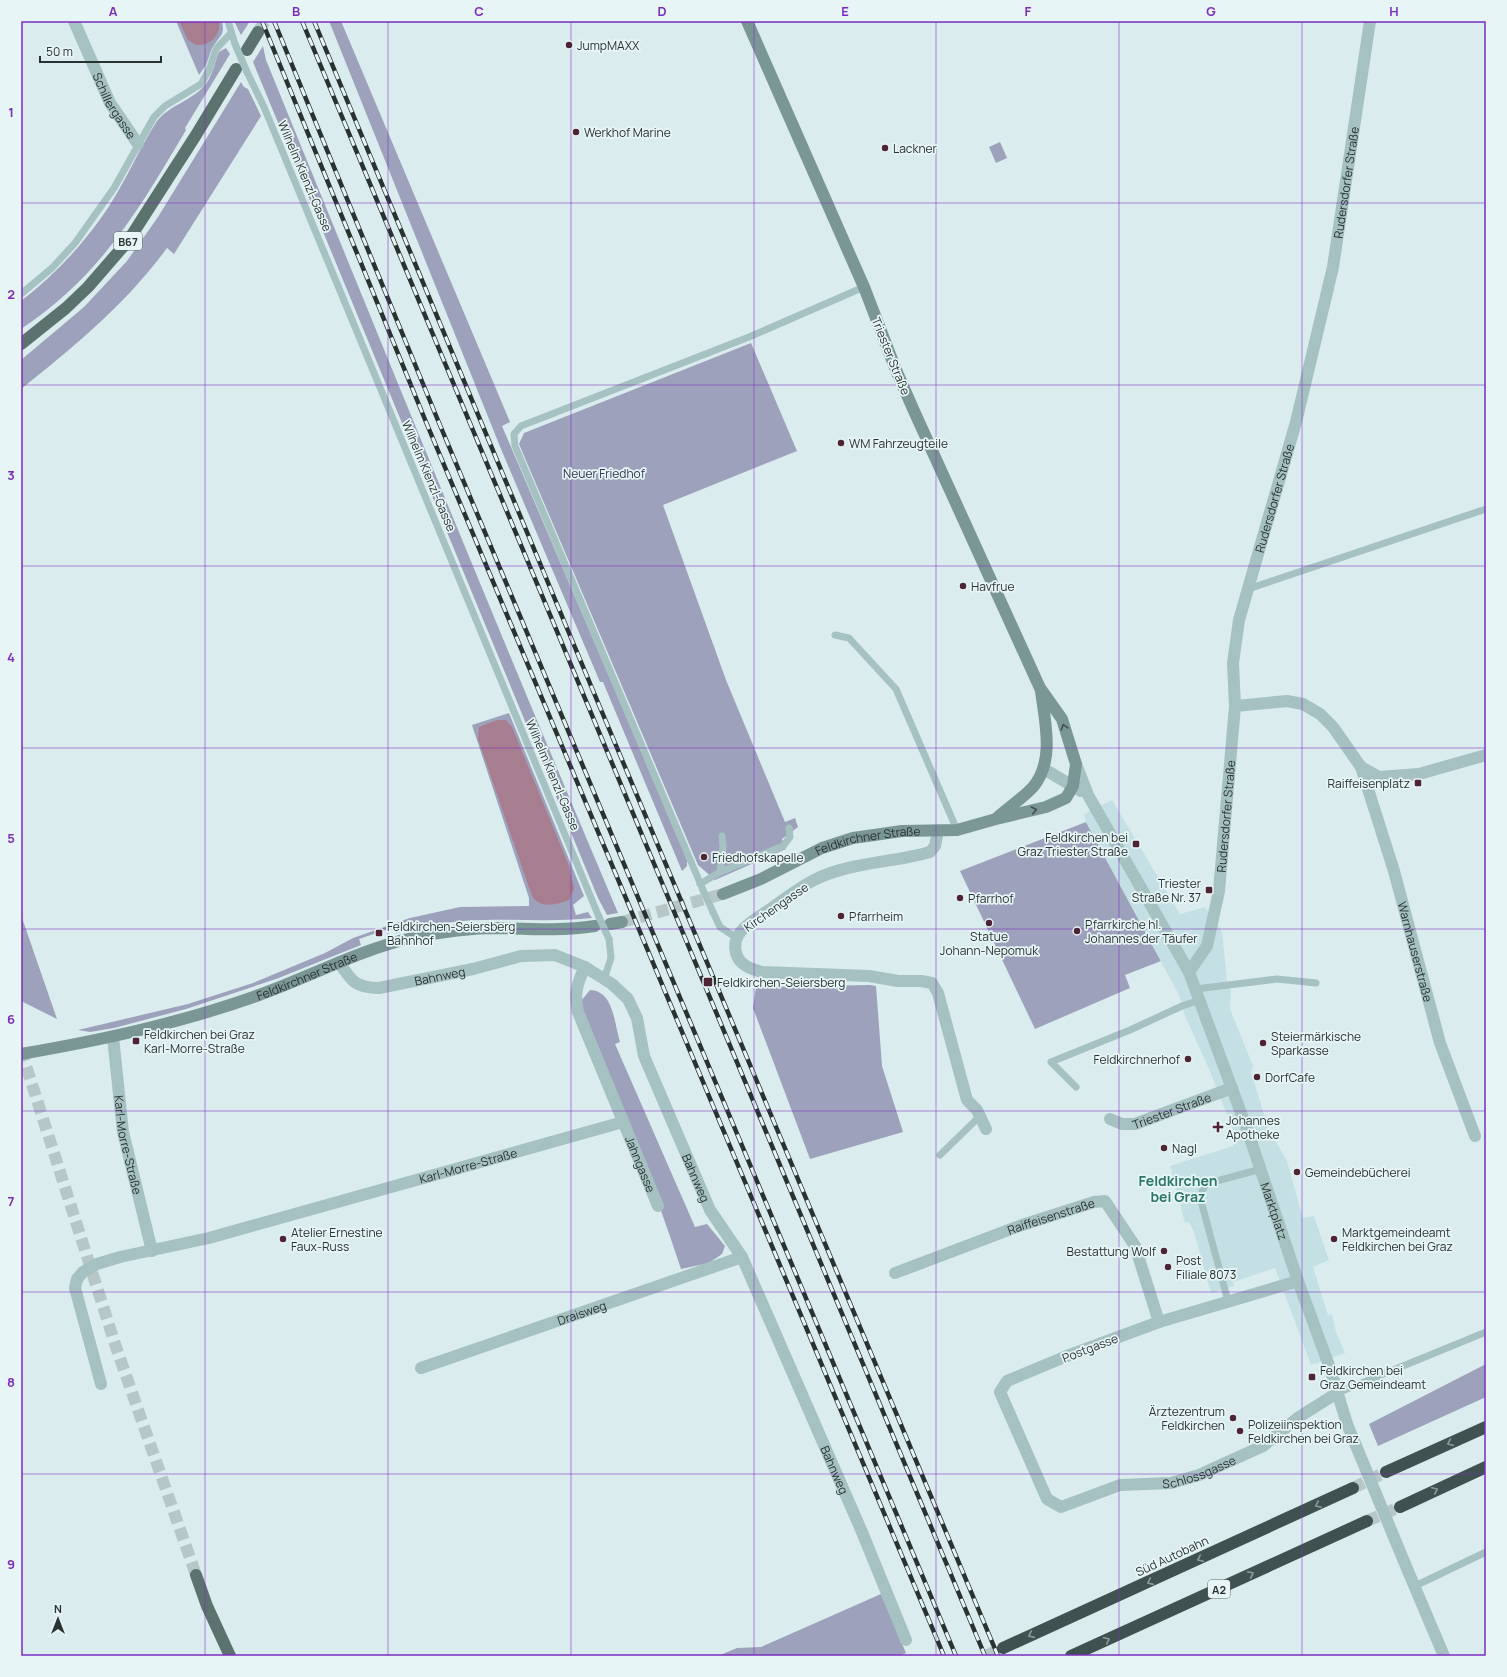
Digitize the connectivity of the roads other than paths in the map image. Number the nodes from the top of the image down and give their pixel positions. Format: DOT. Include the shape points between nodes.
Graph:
graph roads {
  1 [pos="74,21"];
  2 [pos="228,21"];
  3 [pos="747,21"];
  4 [pos="1370,21"];
  5 [pos="258,32"];
  6 [pos="231,33"];
  7 [pos="247,50"];
  8 [pos="242,70"];
  9 [pos="138,144"];
  10 [pos="864,287"];
  11 [pos="21,294"];
  12 [pos="22,343"];
  13 [pos="1486,509"];
  14 [pos="1248,589"];
  15 [pos="835,636"];
  16 [pos="1040,688"];
  17 [pos="1235,706"];
  18 [pos="1486,755"];
  19 [pos="1076,764"];
  20 [pos="1361,767"];
  21 [pos="1044,769"];
  22 [pos="1073,786"];
  23 [pos="1088,795"];
  24 [pos="996,819"];
  25 [pos="790,828"];
  26 [pos="958,830"];
  27 [pos="938,831"];
  28 [pos="722,836"];
  29 [pos="720,872"];
  30 [pos="702,887"];
  31 [pos="724,894"];
  32 [pos="597,922"];
  33 [pos="737,938"];
  34 [pos="339,962"];
  35 [pos="585,966"];
  36 [pos="1189,972"];
  37 [pos="604,979"];
  38 [pos="1316,983"];
  39 [pos="1198,995"];
  40 [pos="112,1037"];
  41 [pos="21,1054"];
  42 [pos="1076,1087"];
  43 [pos="1232,1088"];
  44 [pos="980,1116"];
  45 [pos="1110,1119"];
  46 [pos="623,1122"];
  47 [pos="986,1129"];
  48 [pos="1475,1136"];
  49 [pos="940,1155"];
  50 [pos="1261,1169"];
  51 [pos="658,1206"];
  52 [pos="152,1251"];
  53 [pos="742,1257"];
  54 [pos="895,1273"];
  55 [pos="1298,1281"];
  56 [pos="1228,1301"];
  57 [pos="1159,1322"];
  58 [pos="1486,1332"];
  59 [pos="421,1368"];
  60 [pos="101,1384"];
  61 [pos="1337,1394"];
  62 [pos="1486,1427"];
  63 [pos="1486,1467"];
  64 [pos="1386,1472"];
  65 [pos="1353,1488"];
  66 [pos="1047,1499"];
  67 [pos="1400,1507"];
  68 [pos="1367,1521"];
  69 [pos="1486,1552"];
  70 [pos="196,1575"];
  71 [pos="1415,1586"];
  72 [pos="906,1640"];
  73 [pos="1003,1648"];
  74 [pos="230,1656"];
  75 [pos="1071,1656"];
  76 [pos="1444,1656"];
  1 -- 9 [label="street, Schillergasse" via="110,103"];
  2 -- 6 [label="lane"];
  3 -- 10 [label="street, Triester Straße"];
  4 -- 14 [label="street, Rudersdorfer Straße" via="1333,267 1296,422"];
  5 -- 7 [label="main road"];
  6 -- 8 [label="lane, Wilhelm Kienzl-Gasse, bridge"];
  6 -- 9 [label="lane" via="216,49 201,84 159,111"];
  8 -- 12 [label="main road, B67" via="119,252 66,308"];
  8 -- 32 [label="lane, Wilhelm Kienzl-Gasse" via="267,115"];
  9 -- 11 [label="lane" via="114,188 75,243 52,268"];
  10 -- 16 [label="street, Triester Straße" via="896,370"];
  10 -- 30 [label="lane" via="749,337 521,426 514,434 515,446"];
  13 -- 14 [label="lane"];
  14 -- 17 [label="street, Rudersdorfer Straße" via="1239,620 1233,663"];
  15 -- 26 [label="lane" via="849,638 896,688"];
  19 -- 16 [label="street, one-way" via="1062,719"];
  16 -- 21 [label="street" via="1047,737"];
  17 -- 20 [label="street, Warnhauserstraße" via="1287,701 1303,704 1320,714 1333,727"];
  17 -- 36 [label="street, Rudersdorfer Straße" via="1219,891 1207,946"];
  18 -- 20 [label="street, Warnhauserstraße" via="1419,774 1379,777"];
  19 -- 22 [label="street"];
  19 -- 23 [label="street"];
  20 -- 48 [label="street, Warnhauserstraße" via="1394,871 1440,1043"];
  21 -- 22 [label="street"];
  21 -- 24 [label="street" via="1033,787"];
  22 -- 23 [label="street"];
  24 -- 22 [label="street, Feldkirchner Straße, one-way" via="1046,807 1066,798"];
  23 -- 36 [label="street"];
  24 -- 26 [label="street, Feldkirchner Straße"];
  25 -- 29 [label="lane" via="790,837 783,846"];
  26 -- 27 [label="street, Feldkirchner Straße"];
  27 -- 31 [label="street, Feldkirchner Straße" via="884,832 838,842"];
  27 -- 33 [label="street, Kirchengasse" via="935,846 930,852 856,867 814,880 748,924"];
  28 -- 29 [label="lane"];
  29 -- 30 [label="lane"];
  30 -- 33 [label="lane, bridge" via="720,927"];
  32 -- 34 [label="street, Feldkirchner Straße" via="545,930 488,928 446,932 396,942"];
  32 -- 37 [label="lane, Wilhelm Kienzl-Gasse, bridge" via="609,939 611,958"];
  33 -- 44 [label="street, Kirchengasse" via="737,956 753,970 790,974 869,976 932,983 938,993 967,1100"];
  34 -- 35 [label="street, Bahnweg" via="355,983 370,988 401,985 526,956 555,955"];
  34 -- 40 [label="street, Feldkirchner Straße" via="259,995 214,1010"];
  35 -- 37 [label="street, Bahnweg"];
  35 -- 46 [label="street" via="575,993 578,1012"];
  36 -- 39 [label="street"];
  37 -- 53 [label="street, Bahnweg" via="621,992 633,1008 644,1056 710,1210"];
  38 -- 39 [label="lane" via="1277,979"];
  39 -- 42 [label="lane" via="1182,1006 1130,1030 1051,1062"];
  39 -- 43 [label="street"];
  40 -- 41 [label="street, Feldkirchner Straße"];
  40 -- 52 [label="street, Karl-Morre-Straße" via="123,1132"];
  43 -- 45 [label="street, Triester Straße" via="1135,1124 1122,1124"];
  43 -- 50 [label="street, Marktplatz"];
  44 -- 47 [label="street, Kirchengasse"];
  44 -- 49 [label="lane"];
  46 -- 51 [label="street, Jahngasse"];
  46 -- 52 [label="street, Karl-Morre-Straße" via="209,1238"];
  50 -- 55 [label="street, Marktplatz"];
  50 -- 56 [label="lane" via="1206,1184 1202,1191 1201,1201"];
  52 -- 60 [label="street, Karl-Morre-Straße" via="97,1264 82,1272 77,1279 76,1298"];
  53 -- 59 [label="street, Draisweg"];
  53 -- 72 [label="street, Bahnweg" via="862,1532"];
  54 -- 57 [label="street, Raiffeisenstraße" via="1019,1226 1094,1202 1105,1201 1135,1246"];
  55 -- 56 [label="street, Postgasse"];
  55 -- 61 [label="street"];
  56 -- 57 [label="street, Postgasse"];
  57 -- 66 [label="street, Postgasse" via="1007,1381 1000,1392"];
  58 -- 61 [label="lane"];
  61 -- 66 [label="street, Schlossgasse" via="1298,1418 1263,1446 1199,1475 1171,1483 1120,1484 1061,1507"];
  61 -- 71 [label="street, bridge" via="1347,1424"];
  62 -- 64 [label="highway, one-way"];
  67 -- 63 [label="highway, one-way"];
  65 -- 73 [label="highway, Süd Autobahn, one-way"];
  75 -- 68 [label="highway, A2, one-way"];
  69 -- 71 [label="lane"];
  70 -- 74 [label="main road"];
  71 -- 76 [label="street"];
}
